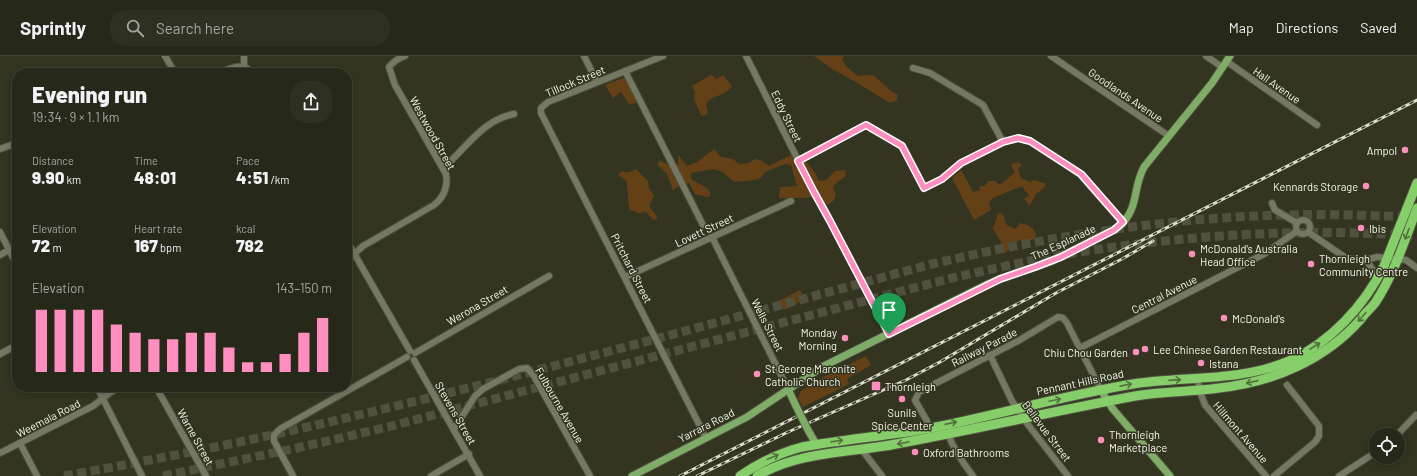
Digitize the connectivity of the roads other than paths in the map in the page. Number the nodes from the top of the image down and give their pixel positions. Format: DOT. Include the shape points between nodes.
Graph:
graph roads {
  1 [pos="165,56"];
  2 [pos="244,56"];
  3 [pos="406,56"];
  4 [pos="584,56"];
  5 [pos="663,56"];
  6 [pos="746,56"];
  7 [pos="1051,56"];
  8 [pos="1206,56"];
  9 [pos="1226,61"];
  10 [pos="244,66"];
  11 [pos="172,68"];
  12 [pos="233,68"];
  13 [pos="247,68"];
  14 [pos="913,68"];
  15 [pos="625,71"];
  16 [pos="597,82"];
  17 [pos="541,108"];
  18 [pos="514,114"];
  19 [pos="1317,125"];
  20 [pos="1169,136"];
  21 [pos="1003,142"];
  22 [pos="12,145"];
  23 [pos="0,149"];
  24 [pos="798,161"];
  25 [pos="443,168"];
  26 [pos="1417,183"];
  27 [pos="791,201"];
  28 [pos="1272,203"];
  29 [pos="1417,208"];
  30 [pos="1123,222"];
  31 [pos="1297,223"];
  32 [pos="704,225"];
  33 [pos="1297,231"];
  34 [pos="0,232"];
  35 [pos="1308,232"];
  36 [pos="712,237"];
  37 [pos="9,250"];
  38 [pos="352,250"];
  39 [pos="354,254"];
  40 [pos="0,255"];
  41 [pos="12,256"];
  42 [pos="1387,258"];
  43 [pos="1397,259"];
  44 [pos="1366,260"];
  45 [pos="1417,268"];
  46 [pos="549,276"];
  47 [pos="625,277"];
  48 [pos="1374,283"];
  49 [pos="889,334"];
  50 [pos="12,348"];
  51 [pos="1080,348"];
  52 [pos="0,354"];
  53 [pos="411,355"];
  54 [pos="990,355"];
  55 [pos="1198,378"];
  56 [pos="1286,385"];
  57 [pos="352,388"];
  58 [pos="788,389"];
  59 [pos="1199,389"];
  60 [pos="1101,390"];
  61 [pos="100,392"];
  62 [pos="111,392"];
  63 [pos="159,392"];
  64 [pos="346,392"];
  65 [pos="103,398"];
  66 [pos="1108,400"];
  67 [pos="1017,408"];
  68 [pos="1417,416"];
  69 [pos="1024,418"];
  70 [pos="929,428"];
  71 [pos="1404,428"];
  72 [pos="454,429"];
  73 [pos="948,434"];
  74 [pos="706,438"];
  75 [pos="20,443"];
  76 [pos="816,444"];
  77 [pos="862,450"];
  78 [pos="848,452"];
  79 [pos="0,453"];
  80 [pos="469,454"];
  81 [pos="1369,457"];
  82 [pos="37,476"];
  83 [pos="142,476"];
  84 [pos="206,476"];
  85 [pos="293,476"];
  86 [pos="431,476"];
  87 [pos="480,476"];
  88 [pos="590,476"];
  89 [pos="632,476"];
  90 [pos="740,476"];
  91 [pos="758,476"];
  92 [pos="882,476"];
  93 [pos="973,476"];
  94 [pos="1068,476"];
  95 [pos="1170,476"];
  96 [pos="1266,476"];
  97 [pos="1274,476"];
  98 [pos="1339,476"];
  1 -- 11 [label="street"];
  2 -- 10 [label="street"];
  3 -- 25 [label="street, Westwood Street" via="393,62 389,67 390,73"];
  4 -- 16 [label="street"];
  5 -- 15 [label="street, Tillock Street"];
  6 -- 24 [label="street, Eddy Street"];
  7 -- 20 [label="street, Goodlands Avenue"];
  8 -- 9 [label="street, Hall Avenue"];
  9 -- 19 [label="street, Hall Avenue"];
  9 -- 20 [label="main road, The Esplanade" via="1212,83"];
  10 -- 12 [label="street"];
  10 -- 13 [label="street"];
  14 -- 21 [label="street" via="930,73 983,105"];
  15 -- 16 [label="street, Tillock Street"];
  15 -- 32 [label="street"];
  16 -- 17 [label="street, Tillock Street" via="548,102"];
  17 -- 47 [label="street, Pritchard Street" via="541,113"];
  18 -- 25 [label="street" via="502,116 485,127"];
  20 -- 30 [label="main road, The Esplanade" via="1142,170 1134,204"];
  21 -- 24 [label="street" via="961,163 942,179 924,188 902,146 866,125"];
  21 -- 30 [label="street" via="1018,138 1030,141 1077,172"];
  22 -- 23 [label="street"];
  24 -- 49 [label="street, Eddy Street"];
  25 -- 39 [label="street, Westwood Street" via="446,184 439,201 363,246"];
  26 -- 42 [label="highway, Pennant Hills Road"];
  27 -- 36 [label="street, Lovett Street"];
  28 -- 31 [label="street" via="1275,210"];
  29 -- 43 [label="highway, one-way"];
  30 -- 49 [label="main road, The Esplanade" via="1114,230 1061,257 994,281"];
  31 -- 33 [label="street"];
  31 -- 35 [label="street" via="1300,220 1307,221 1310,227"];
  33 -- 35 [label="street" via="1302,234"];
  33 -- 51 [label="street, Central Avenue" via="1264,254"];
  34 -- 37 [label="street"];
  35 -- 44 [label="street" via="1346,258"];
  36 -- 47 [label="street, Lovett Street"];
  36 -- 58 [label="street, Wells Street"];
  37 -- 40 [label="street"];
  37 -- 41 [label="street"];
  38 -- 39 [label="street, Stevens Street"];
  39 -- 53 [label="street, Stevens Street"];
  42 -- 43 [label="street"];
  42 -- 44 [label="street"];
  42 -- 48 [label="highway, Pennant Hills Road"];
  43 -- 45 [label="street" via="1406,260"];
  43 -- 59 [label="highway, one-way" via="1374,304 1324,352 1295,368 1265,379 1219,388"];
  44 -- 48 [label="street" via="1375,274"];
  46 -- 53 [label="street, Werona Street"];
  47 -- 74 [label="street, Pritchard Street"];
  55 -- 48 [label="highway, Pennant Hills Road, one-way" via="1243,374 1274,366 1300,355 1335,331"];
  49 -- 58 [label="main road, The Esplanade" via="822,367"];
  50 -- 52 [label="street"];
  51 -- 54 [label="street, Railway Parade" via="1061,317"];
  51 -- 60 [label="street"];
  53 -- 57 [label="street, Werona Street"];
  53 -- 72 [label="street, Stevens Street"];
  54 -- 67 [label="street, Bellevue Street"];
  54 -- 70 [label="street, Railway Parade" via="919,392 915,400"];
  55 -- 59 [label="street, Hillmont Avenue"];
  60 -- 55 [label="highway, Pennant Hills Road, one-way" via="1152,381"];
  56 -- 97 [label="street" via="1319,426 1320,436"];
  58 -- 74 [label="main road, Yarrara Road" via="747,417"];
  58 -- 76 [label="main road, Wells Street, bridge"];
  59 -- 66 [label="highway"];
  59 -- 96 [label="street, Hillmont Avenue" via="1205,406"];
  60 -- 66 [label="main road"];
  67 -- 60 [label="highway, Pennant Hills Road, one-way"];
  61 -- 65 [label="street"];
  62 -- 65 [label="street, Weemala Road"];
  63 -- 84 [label="street, Warne Street"];
  64 -- 85 [label="street, Werona Street" via="280,429 274,435 274,442"];
  65 -- 75 [label="street, Weemala Road" via="93,406"];
  65 -- 83 [label="street"];
  66 -- 69 [label="highway"];
  66 -- 95 [label="main road"];
  67 -- 69 [label="street, Bellevue Street"];
  70 -- 67 [label="highway, Pennant Hills Road, one-way"];
  68 -- 71 [label="street"];
  69 -- 73 [label="highway"];
  69 -- 94 [label="street, Bellevue Street"];
  76 -- 70 [label="highway, Pennant Hills Road, one-way"];
  72 -- 80 [label="street, Stevens Street"];
  72 -- 88 [label="street, Fulbourne Avenue" via="475,396 483,389 519,369 527,368 534,376"];
  73 -- 77 [label="highway, one-way"];
  73 -- 93 [label="street" via="959,458"];
  74 -- 89 [label="main road, Yarrara Road"];
  75 -- 79 [label="street, Weemala Road"];
  75 -- 82 [label="street"];
  76 -- 78 [label="highway" via="819,449"];
  90 -- 76 [label="highway, Pennant Hills Road, one-way" via="767,459"];
  77 -- 78 [label="highway"];
  77 -- 92 [label="street"];
  78 -- 91 [label="highway" via="791,461"];
  80 -- 86 [label="street"];
  80 -- 87 [label="street, Stevens Street"];
  81 -- 98 [label="street"];
}
